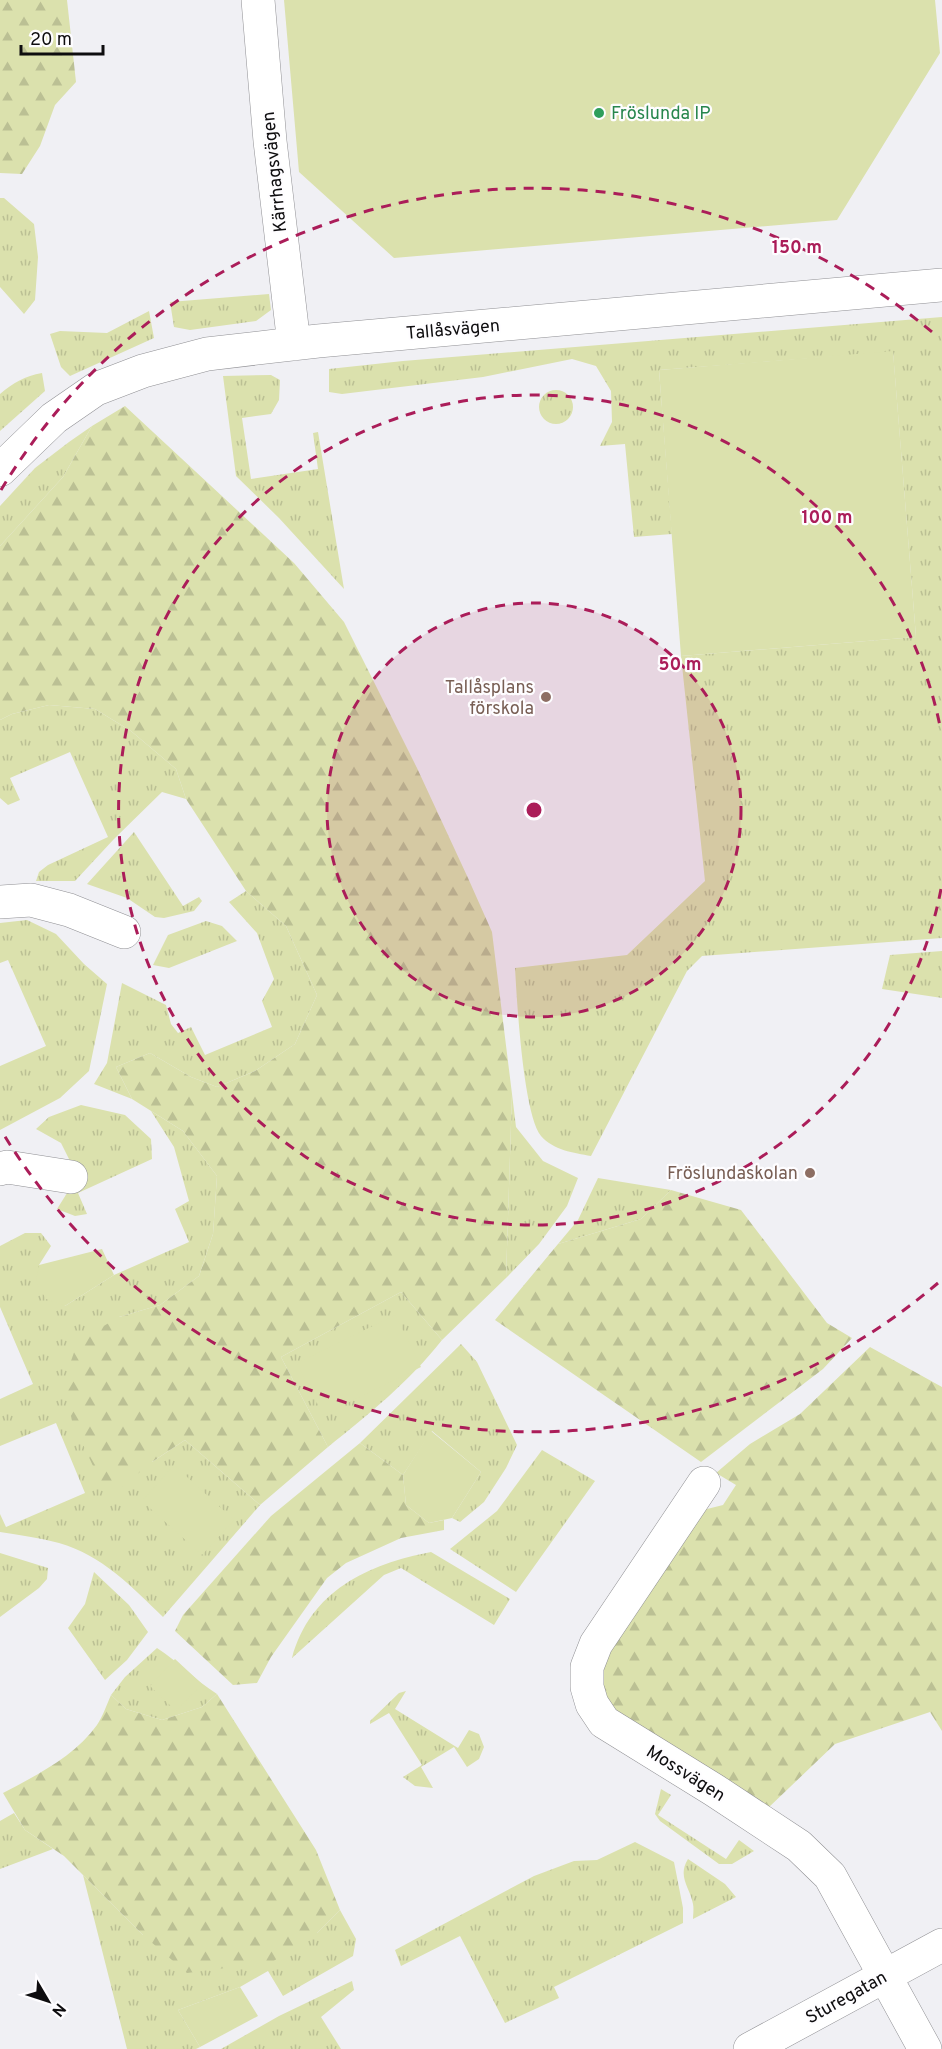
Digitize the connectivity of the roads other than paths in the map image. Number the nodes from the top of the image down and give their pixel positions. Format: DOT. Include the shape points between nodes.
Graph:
graph roads {
  1 [pos="258,0"];
  2 [pos="942,285"];
  3 [pos="294,344"];
  4 [pos="0,470"];
  5 [pos="0,902"];
  6 [pos="124,932"];
  7 [pos="0,1169"];
  8 [pos="71,1177"];
  9 [pos="704,1483"];
  10 [pos="942,1944"];
  11 [pos="885,1976"];
  12 [pos="750,2049"];
  13 [pos="925,2049"];
  1 -- 3 [label="street, Kärrhagsvägen"];
  2 -- 3 [label="street, Tallåsvägen"];
  3 -- 4 [label="street, Tallåsvägen" via="207,354 143,371 96,389 54,418"];
  5 -- 6 [label="street" via="31,900"];
  7 -- 8 [label="street"];
  9 -- 11 [label="street, Mossvägen" via="596,1644 587,1667 592,1704 604,1722 799,1846 830,1876"];
  10 -- 11 [label="street, Sturegatan"];
  11 -- 12 [label="street, Sturegatan"];
  11 -- 13 [label="street, Mossvägen"];
}
